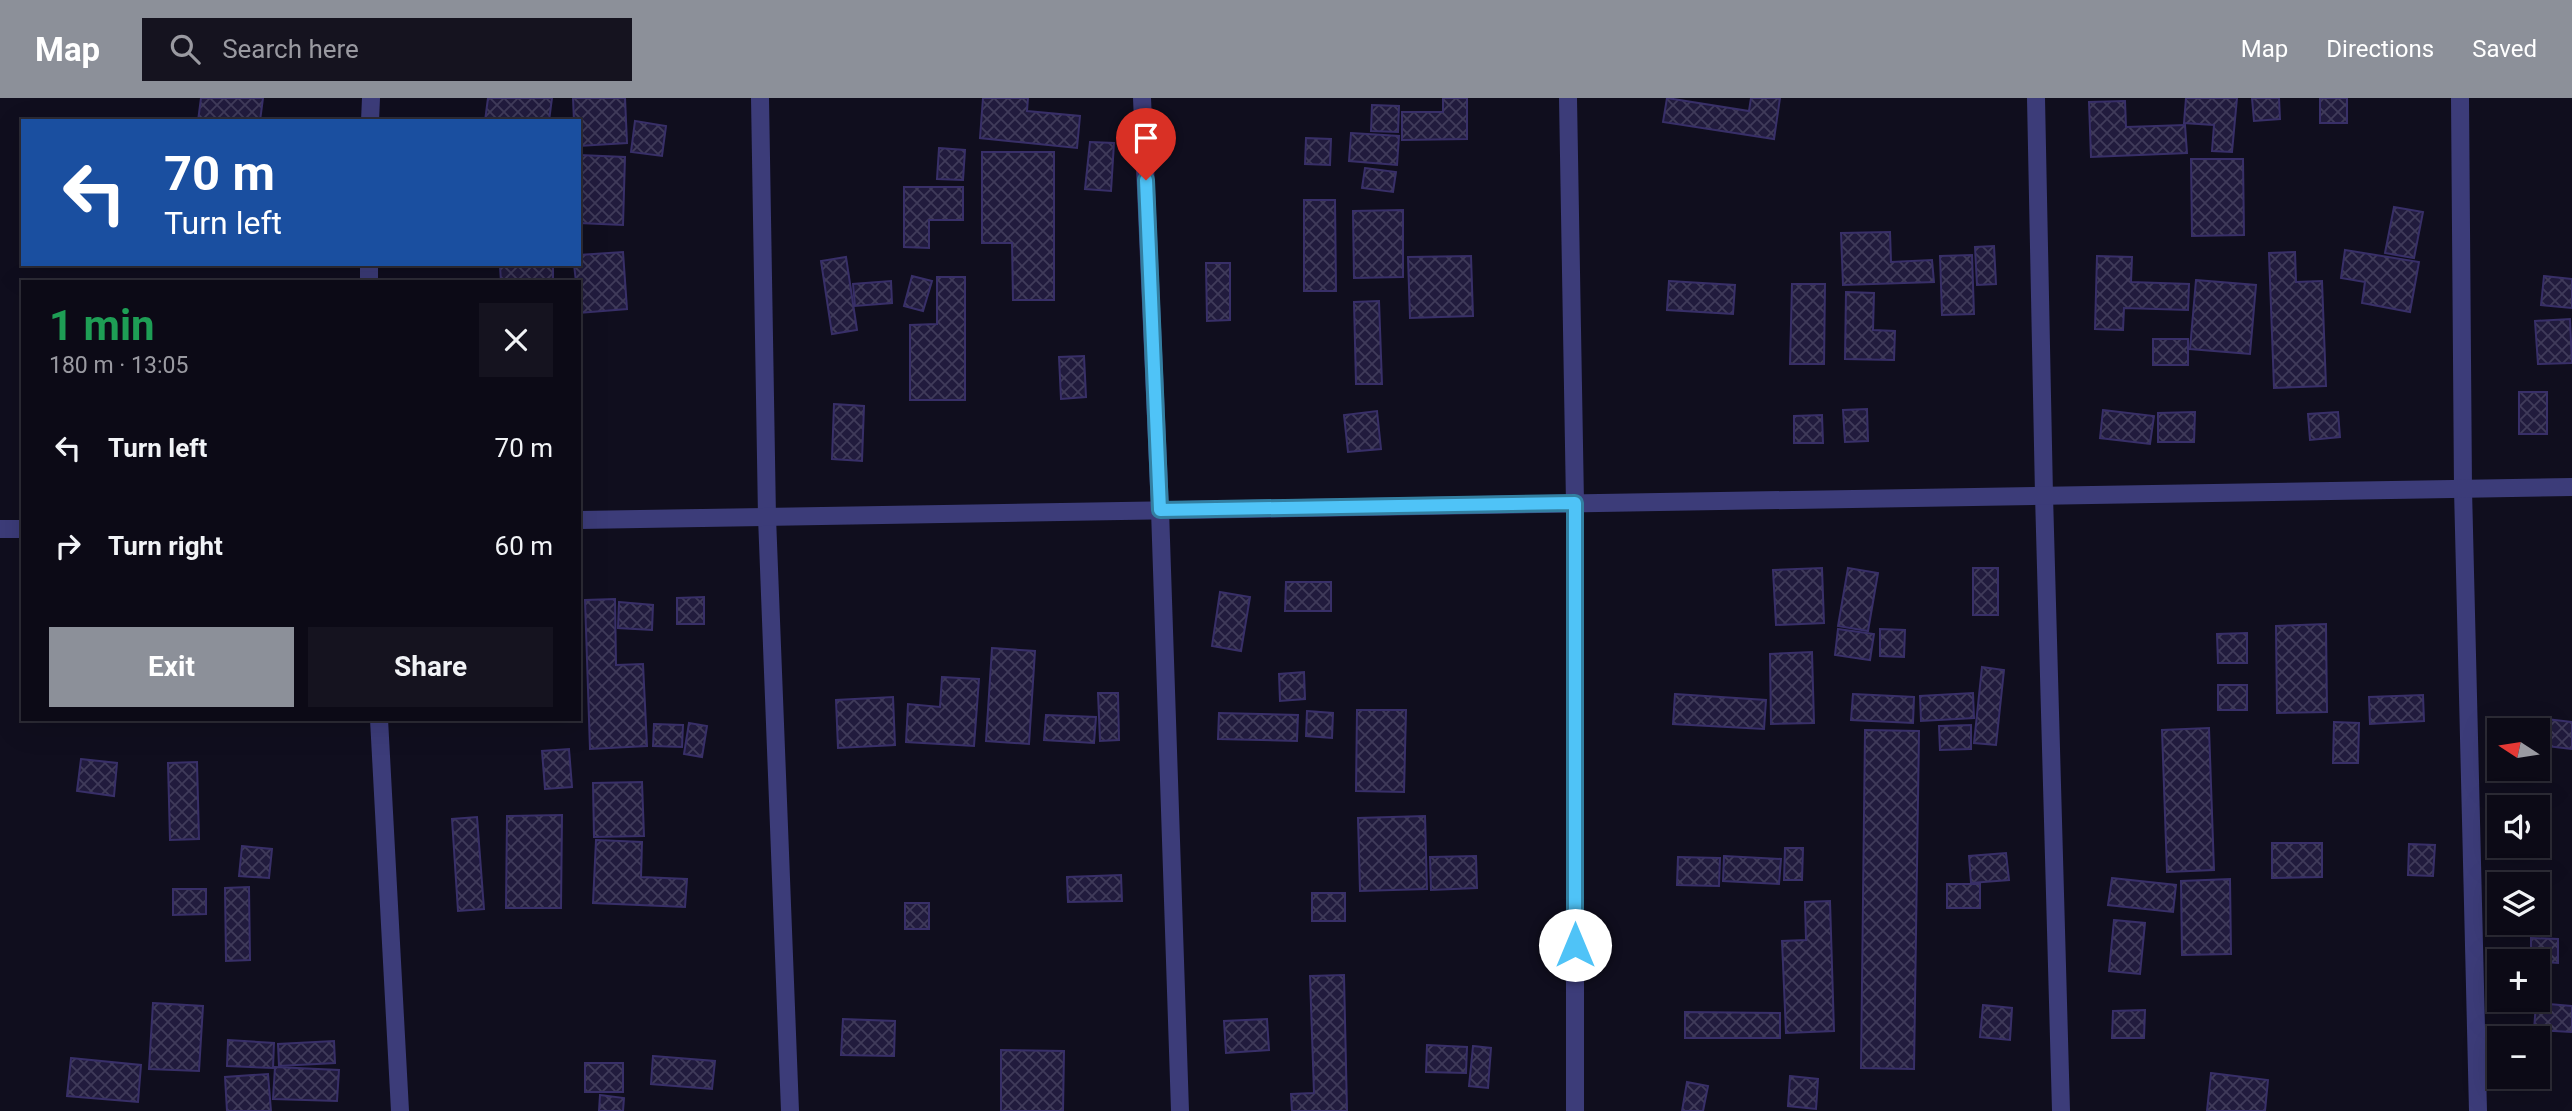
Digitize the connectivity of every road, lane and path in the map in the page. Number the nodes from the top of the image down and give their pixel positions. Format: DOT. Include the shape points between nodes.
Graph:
graph roads {
  1 [pos="370,98"];
  2 [pos="760,98"];
  3 [pos="1142,98"];
  4 [pos="1568,98"];
  5 [pos="2036,98"];
  6 [pos="2460,98"];
  7 [pos="370,119"];
  8 [pos="2572,487"];
  9 [pos="2463,489"];
  10 [pos="2044,495"];
  11 [pos="1575,503"];
  12 [pos="1160,510"];
  13 [pos="766,517"];
  14 [pos="581,520"];
  15 [pos="0,529"];
  16 [pos="21,529"];
  17 [pos="379,721"];
  18 [pos="400,1111"];
  19 [pos="790,1111"];
  20 [pos="1180,1111"];
  21 [pos="1574,1111"];
  22 [pos="2061,1111"];
  23 [pos="2478,1111"];
  1 -- 7 [label="street"];
  2 -- 13 [label="street"];
  3 -- 12 [label="street"];
  4 -- 11 [label="street"];
  5 -- 10 [label="street"];
  6 -- 9 [label="street"];
  8 -- 9 [label="street"];
  9 -- 10 [label="street"];
  9 -- 23 [label="street"];
  10 -- 11 [label="street"];
  10 -- 22 [label="street"];
  11 -- 12 [label="street"];
  11 -- 21 [label="street"];
  12 -- 13 [label="street"];
  12 -- 20 [label="street"];
  13 -- 14 [label="street"];
  13 -- 19 [label="street"];
  15 -- 16 [label="street"];
  17 -- 18 [label="street"];
}
